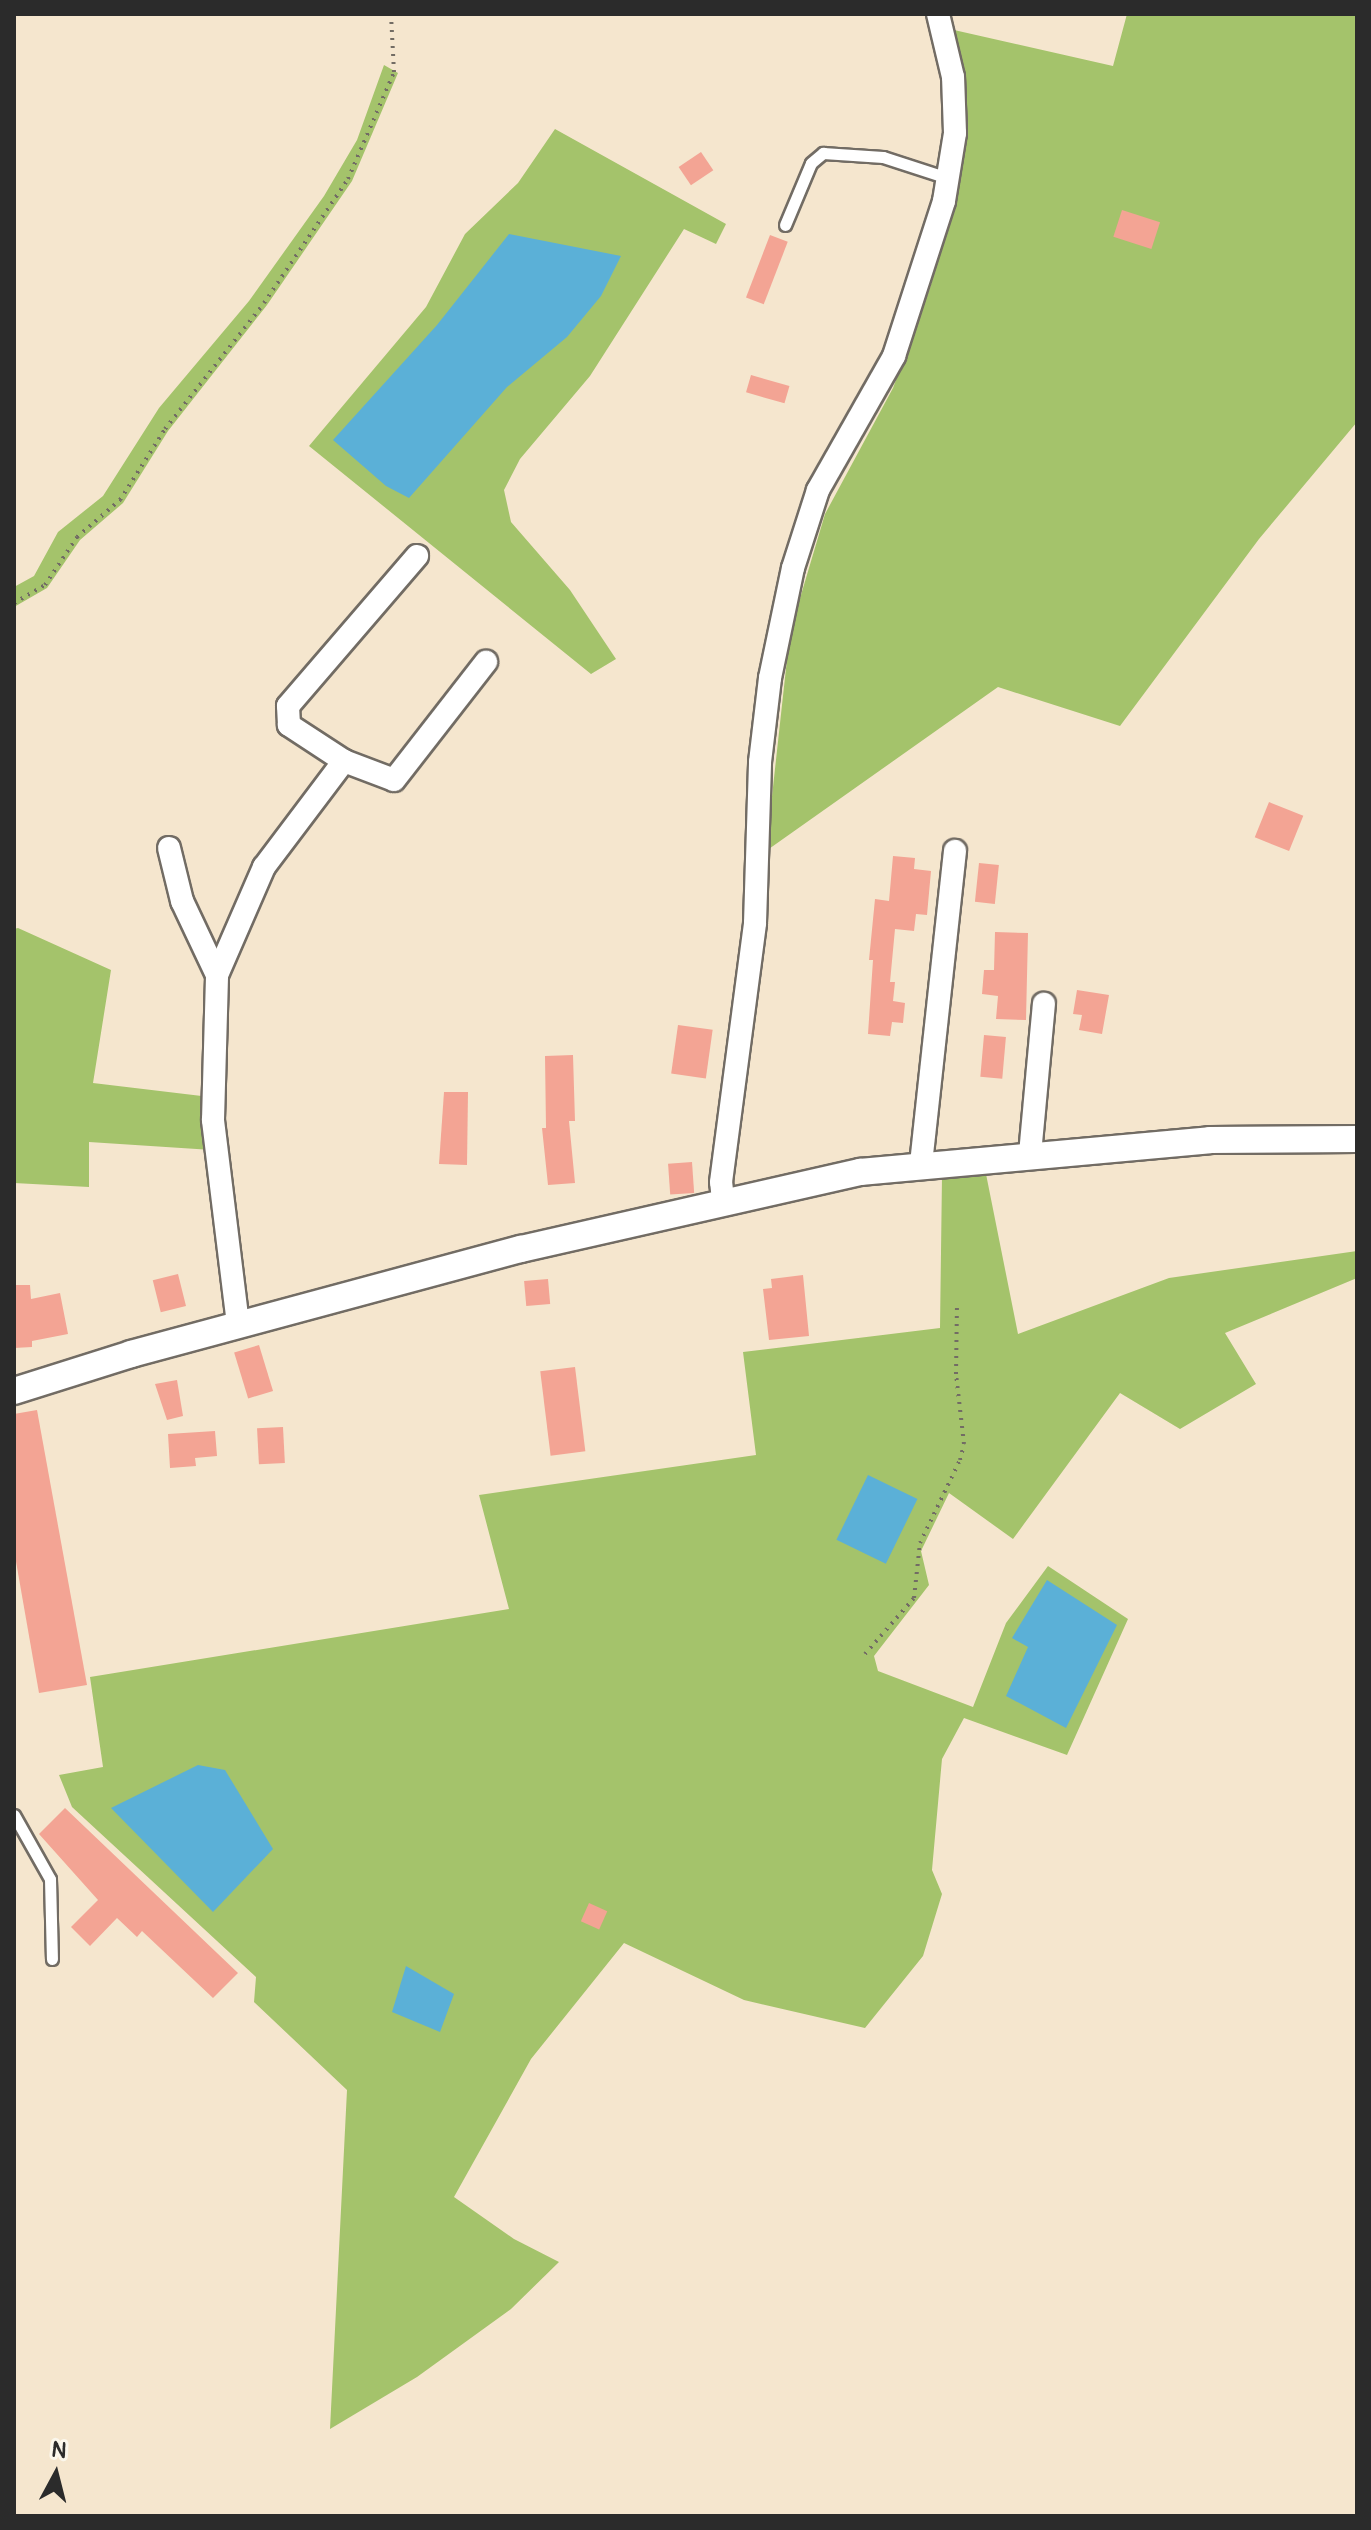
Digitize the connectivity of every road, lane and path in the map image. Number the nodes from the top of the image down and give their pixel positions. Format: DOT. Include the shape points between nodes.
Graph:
graph roads {
  1 [pos="391,14"];
  2 [pos="938,14"];
  3 [pos="948,178"];
  4 [pos="785,225"];
  5 [pos="417,556"];
  6 [pos="14,603"];
  7 [pos="486,662"];
  8 [pos="344,761"];
  9 [pos="169,848"];
  10 [pos="955,851"];
  11 [pos="217,975"];
  12 [pos="1044,1004"];
  13 [pos="1357,1139"];
  14 [pos="1030,1154"];
  15 [pos="921,1164"];
  16 [pos="723,1200"];
  17 [pos="957,1306"];
  18 [pos="238,1324"];
  19 [pos="14,1391"];
  20 [pos="865,1654"];
  21 [pos="14,1820"];
  22 [pos="52,1959"];
  1 -- 6 [label="path" via="394,72 348,179 264,303 165,429 120,500 77,537 45,585"];
  2 -- 3 [label="street" via="953,77 955,133"];
  3 -- 4 [label="lane" via="883,157 823,153 811,163"];
  3 -- 16 [label="street" via="919,291 894,356 818,490 793,568 760,762 755,923 721,1182"];
  5 -- 8 [label="street" via="288,706 289,725"];
  7 -- 8 [label="street" via="394,780"];
  8 -- 11 [label="street" via="264,867"];
  9 -- 11 [label="street" via="182,901"];
  10 -- 15 [label="street"];
  11 -- 18 [label="street" via="213,1120"];
  12 -- 14 [label="street"];
  13 -- 14 [label="street" via="1210,1140"];
  14 -- 15 [label="street"];
  15 -- 16 [label="street"];
  16 -- 18 [label="street"];
  17 -- 20 [label="path" via="956,1374 964,1444 960,1460 920,1543 914,1598"];
  18 -- 19 [label="street"];
  21 -- 22 [label="lane" via="50,1879"];
}
